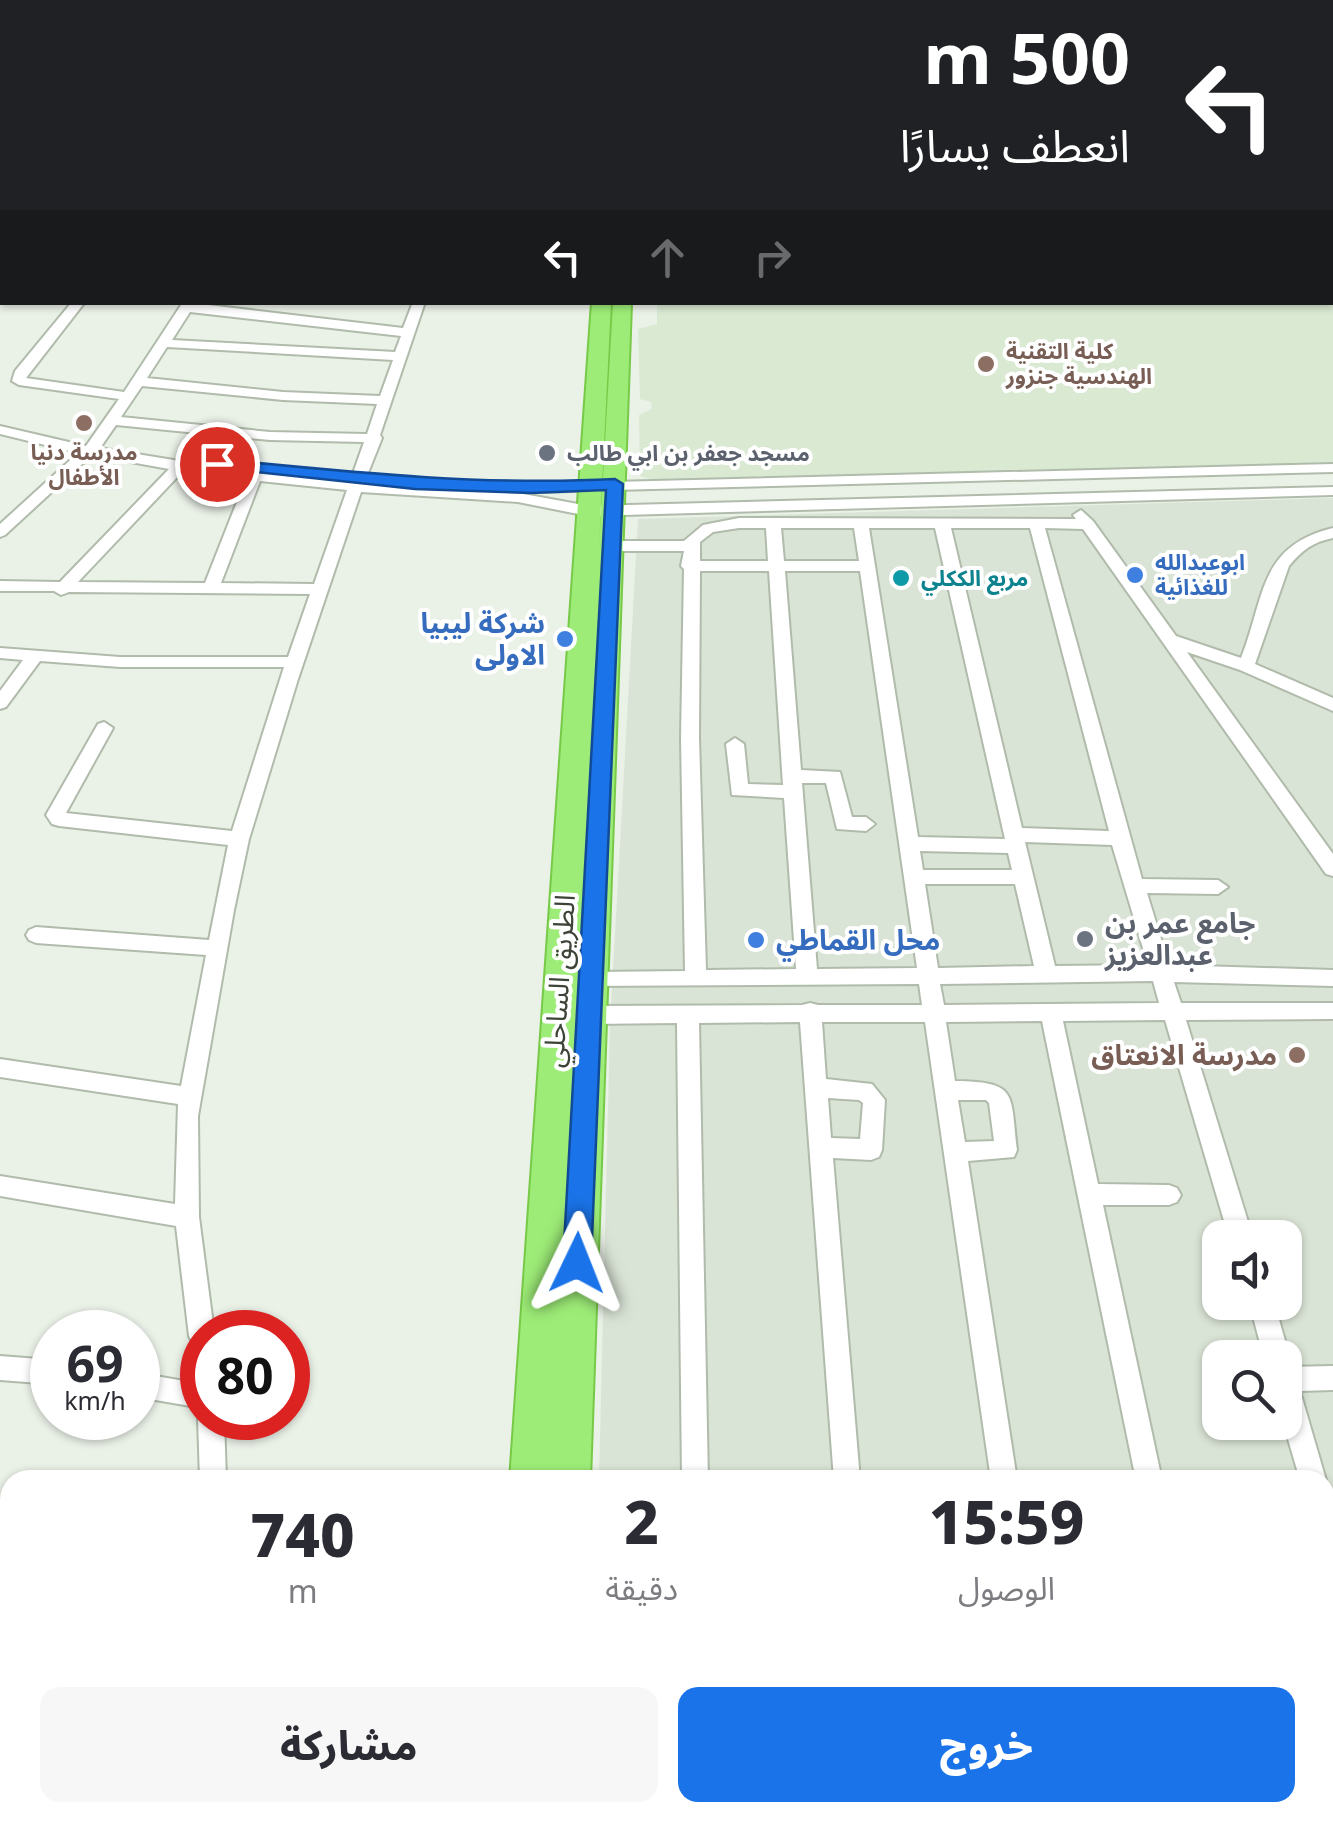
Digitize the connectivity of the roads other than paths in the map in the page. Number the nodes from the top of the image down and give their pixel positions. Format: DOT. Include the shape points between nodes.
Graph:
graph roads {
  1 [pos="77,305"];
  2 [pos="189,305"];
  3 [pos="418,305"];
  4 [pos="602,305"];
  5 [pos="622,305"];
  6 [pos="410,333"];
  7 [pos="162,343"];
  8 [pos="401,356"];
  9 [pos="136,381"];
  10 [pos="125,398"];
  11 [pos="387,400"];
  12 [pos="114,420"];
  13 [pos="0,422"];
  14 [pos="0,430"];
  15 [pos="375,438"];
  16 [pos="85,445"];
  17 [pos="181,465"];
  18 [pos="1333,468"];
  19 [pos="1057,475"];
  20 [pos="255,476"];
  21 [pos="360,482"];
  22 [pos="1333,491"];
  23 [pos="601,498"];
  24 [pos="1070,499"];
  25 [pos="1036,522"];
  26 [pos="773,523"];
  27 [pos="861,523"];
  28 [pos="942,524"];
  29 [pos="1088,524"];
  30 [pos="0,532"];
  31 [pos="1333,532"];
  32 [pos="612,546"];
  33 [pos="691,546"];
  34 [pos="689,566"];
  35 [pos="777,566"];
  36 [pos="867,566"];
  37 [pos="0,586"];
  38 [pos="211,586"];
  39 [pos="321,589"];
  40 [pos="61,590"];
  41 [pos="1170,640"];
  42 [pos="0,653"];
  43 [pos="34,657"];
  44 [pos="296,662"];
  45 [pos="1246,666"];
  46 [pos="0,703"];
  47 [pos="1333,706"];
  48 [pos="104,728"];
  49 [pos="736,744"];
  50 [pos="790,784"];
  51 [pos="866,824"];
  52 [pos="1120,838"];
  53 [pos="239,839"];
  54 [pos="1015,840"];
  55 [pos="908,844"];
  56 [pos="1333,869"];
  57 [pos="914,877"];
  58 [pos="1023,877"];
  59 [pos="1134,886"];
  60 [pos="1218,887"];
  61 [pos="36,935"];
  62 [pos="216,948"];
  63 [pos="1161,973"];
  64 [pos="928,974"];
  65 [pos="1046,974"];
  66 [pos="696,976"];
  67 [pos="807,976"];
  68 [pos="1333,978"];
  69 [pos="592,980"];
  70 [pos="934,1011"];
  71 [pos="810,1012"];
  72 [pos="1333,1012"];
  73 [pos="1173,1013"];
  74 [pos="1050,1014"];
  75 [pos="589,1015"];
  76 [pos="688,1016"];
  77 [pos="0,1068"];
  78 [pos="816,1088"];
  79 [pos="946,1090"];
  80 [pos="190,1097"];
  81 [pos="821,1147"];
  82 [pos="955,1152"];
  83 [pos="0,1186"];
  84 [pos="1091,1194"];
  85 [pos="1169,1194"];
  86 [pos="186,1217"];
  87 [pos="1236,1220"];
  88 [pos="199,1310"];
  89 [pos="0,1368"];
  90 [pos="30,1370"];
  91 [pos="1333,1378"];
  92 [pos="1302,1380"];
  93 [pos="211,1440"];
  94 [pos="1302,1440"];
  95 [pos="212,1470"];
  96 [pos="531,1470"];
  97 [pos="570,1470"];
  98 [pos="695,1470"];
  99 [pos="845,1470"];
  100 [pos="1003,1470"];
  101 [pos="1147,1470"];
  102 [pos="1310,1470"];
  1 -- 10 [label="street" via="19,381"];
  2 -- 6 [label="street"];
  2 -- 7 [label="street"];
  3 -- 6 [label="street"];
  4 -- 23 [label="highway, الطريق الساحلي"];
  5 -- 23 [label="highway, الطريق الساحلي"];
  6 -- 8 [label="street"];
  7 -- 8 [label="street"];
  7 -- 9 [label="street"];
  8 -- 11 [label="street"];
  9 -- 10 [label="street"];
  9 -- 11 [label="street"];
  10 -- 12 [label="street"];
  10 -- 16 [label="street"];
  11 -- 15 [label="street"];
  12 -- 15 [label="street" via="270,436"];
  12 -- 16 [label="street"];
  13 -- 16 [label="street"];
  14 -- 16 [label="street"];
  15 -- 21 [label="street"];
  16 -- 17 [label="street"];
  16 -- 21 [label="street"];
  16 -- 30 [label="street"];
  17 -- 20 [label="street"];
  17 -- 40 [label="street"];
  18 -- 19 [label="street"];
  19 -- 23 [label="street"];
  19 -- 24 [label="street"];
  20 -- 21 [label="street"];
  20 -- 38 [label="street"];
  21 -- 23 [label="street"];
  21 -- 23 [label="street" via="531,488"];
  21 -- 39 [label="street"];
  22 -- 24 [label="street"];
  23 -- 24 [label="street"];
  23 -- 32 [label="highway, الطريق الساحلي"];
  23 -- 96 [label="highway, الطريق الساحلي"];
  24 -- 29 [label="street"];
  25 -- 28 [label="street"];
  25 -- 29 [label="street"];
  25 -- 52 [label="street"];
  26 -- 27 [label="street"];
  26 -- 33 [label="street" via="708,528"];
  26 -- 35 [label="street"];
  27 -- 28 [label="street"];
  27 -- 36 [label="street"];
  28 -- 54 [label="street"];
  29 -- 41 [label="street"];
  31 -- 45 [label="street" via="1297,542 1284,557"];
  32 -- 33 [label="street"];
  32 -- 69 [label="highway, الطريق الساحلي"];
  33 -- 34 [label="street"];
  34 -- 35 [label="street"];
  34 -- 66 [label="street"];
  35 -- 36 [label="street"];
  35 -- 50 [label="street"];
  36 -- 55 [label="street"];
  37 -- 40 [label="street"];
  38 -- 39 [label="street"];
  38 -- 40 [label="street"];
  39 -- 44 [label="street"];
  41 -- 45 [label="street"];
  41 -- 56 [label="street"];
  42 -- 43 [label="street"];
  43 -- 44 [label="street"];
  43 -- 46 [label="street"];
  44 -- 53 [label="street"];
  45 -- 47 [label="street"];
  48 -- 53 [label="street" via="55,816 59,820"];
  49 -- 50 [label="street" via="739,790"];
  50 -- 51 [label="street" via="834,778 844,824"];
  50 -- 67 [label="street"];
  52 -- 54 [label="street"];
  52 -- 59 [label="street"];
  53 -- 62 [label="street"];
  54 -- 55 [label="street"];
  54 -- 58 [label="street"];
  55 -- 57 [label="street"];
  57 -- 58 [label="street"];
  57 -- 64 [label="street"];
  58 -- 65 [label="street"];
  59 -- 60 [label="street"];
  59 -- 63 [label="street"];
  61 -- 62 [label="street"];
  62 -- 80 [label="street"];
  63 -- 65 [label="street"];
  63 -- 68 [label="street"];
  63 -- 73 [label="street"];
  64 -- 65 [label="street"];
  64 -- 67 [label="street"];
  64 -- 70 [label="street"];
  66 -- 67 [label="street"];
  66 -- 69 [label="street"];
  69 -- 75 [label="highway, الطريق الساحلي"];
  70 -- 71 [label="street"];
  70 -- 74 [label="street"];
  70 -- 79 [label="street"];
  71 -- 76 [label="street"];
  71 -- 78 [label="street"];
  72 -- 73 [label="street"];
  73 -- 74 [label="street"];
  73 -- 87 [label="street"];
  74 -- 84 [label="street"];
  75 -- 76 [label="street"];
  75 -- 97 [label="highway, الطريق الساحلي"];
  76 -- 98 [label="street"];
  77 -- 80 [label="street"];
  78 -- 81 [label="street"];
  78 -- 81 [label="street" via="864,1091 874,1100 871,1150"];
  79 -- 82 [label="street"];
  79 -- 82 [label="street" via="991,1091 1000,1099 1006,1150"];
  80 -- 86 [label="street"];
  81 -- 99 [label="street"];
  82 -- 100 [label="street"];
  83 -- 86 [label="street"];
  84 -- 85 [label="street"];
  84 -- 101 [label="street"];
  86 -- 88 [label="street"];
  89 -- 90 [label="street"];
  91 -- 92 [label="street"];
  93 -- 95 [label="street"];
  94 -- 102 [label="street"];
}
